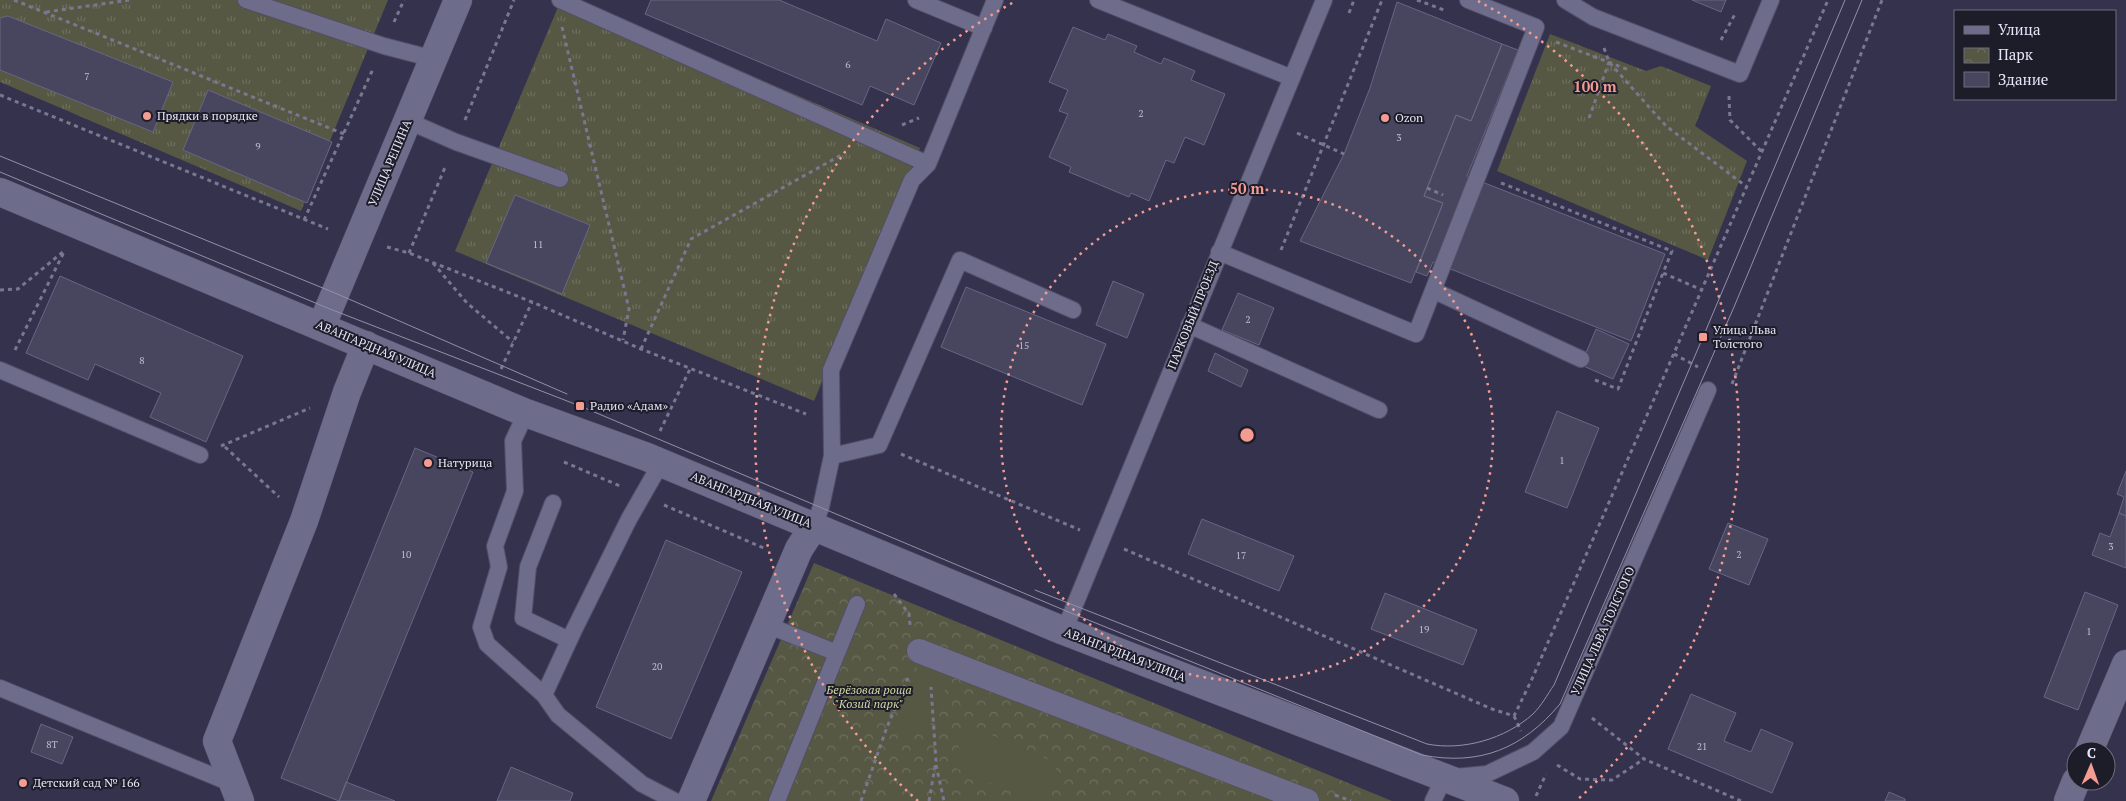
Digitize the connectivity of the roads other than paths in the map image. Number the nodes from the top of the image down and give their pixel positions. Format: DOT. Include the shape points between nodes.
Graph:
graph roads {
  1 [pos="246,0"];
  2 [pos="458,0"];
  3 [pos="560,0"];
  4 [pos="916,0"];
  5 [pos="995,0"];
  6 [pos="1098,0"];
  7 [pos="1324,0"];
  8 [pos="1468,0"];
  9 [pos="1565,0"];
  10 [pos="1771,0"];
  11 [pos="984,28"];
  12 [pos="434,59"];
  13 [pos="1292,78"];
  14 [pos="408,121"];
  15 [pos="928,164"];
  16 [pos="560,179"];
  17 [pos="0,192"];
  18 [pos="1219,252"];
  19 [pos="1439,293"];
  20 [pos="1073,310"];
  21 [pos="1189,324"];
  22 [pos="322,326"];
  23 [pos="366,345"];
  24 [pos="1581,358"];
  25 [pos="2,370"];
  26 [pos="1708,390"];
  27 [pos="1380,410"];
  28 [pos="526,413"];
  29 [pos="200,455"];
  30 [pos="832,456"];
  31 [pos="654,460"];
  32 [pos="553,503"];
  33 [pos="814,526"];
  34 [pos="857,604"];
  35 [pos="767,624"];
  36 [pos="1064,631"];
  37 [pos="569,640"];
  38 [pos="919,651"];
  39 [pos="837,653"];
  40 [pos="2126,664"];
  41 [pos="0,688"];
  42 [pos="544,695"];
  43 [pos="2093,741"];
  44 [pos="1438,789"];
  45 [pos="237,793"];
  46 [pos="675,801"];
  47 [pos="690,801"];
  48 [pos="777,801"];
  49 [pos="1306,801"];
  50 [pos="1505,801"];
  1 -- 12 [label="lane" via="384,46"];
  2 -- 12 [label="street, УЛИЦА РЕПИНА"];
  3 -- 15 [label="lane"];
  4 -- 11 [label="lane"];
  5 -- 11 [label="lane"];
  6 -- 13 [label="lane"];
  7 -- 13 [label="lane, ПАРКОВЫЙ ПРОЕЗД"];
  8 -- 18 [label="lane" via="1536,27 1416,334"];
  9 -- 10 [label="lane" via="1593,17 1740,74"];
  11 -- 15 [label="lane"];
  12 -- 14 [label="street, УЛИЦА РЕПИНА"];
  13 -- 18 [label="lane, ПАРКОВЫЙ ПРОЕЗД"];
  14 -- 16 [label="lane" via="456,142"];
  14 -- 22 [label="street, УЛИЦА РЕПИНА"];
  15 -- 30 [label="lane" via="912,180 832,370"];
  17 -- 22 [label="street, АВАНГАРДНАЯ УЛИЦА"];
  18 -- 21 [label="lane, ПАРКОВЫЙ ПРОЕЗД"];
  19 -- 24 [label="lane"];
  20 -- 30 [label="lane" via="960,260 879,445"];
  21 -- 27 [label="lane"];
  21 -- 36 [label="lane, ПАРКОВЫЙ ПРОЕЗД"];
  22 -- 23 [label="street, АВАНГАРДНАЯ УЛИЦА"];
  23 -- 28 [label="street, АВАНГАРДНАЯ УЛИЦА"];
  23 -- 45 [label="street" via="304,521 218,741"];
  25 -- 29 [label="lane"];
  26 -- 44 [label="lane, УЛИЦА ЛЬВА ТОЛСТОГО" via="1561,727 1533,752 1488,774"];
  28 -- 31 [label="street, АВАНГАРДНАЯ УЛИЦА"];
  28 -- 42 [label="lane" via="513,441 516,491 495,546 499,568 481,627 487,644"];
  30 -- 33 [label="lane"];
  31 -- 33 [label="street, АВАНГАРДНАЯ УЛИЦА"];
  31 -- 37 [label="lane" via="642,496"];
  32 -- 37 [label="lane" via="528,567 523,618"];
  33 -- 35 [label="street" via="799,550"];
  33 -- 36 [label="street, АВАНГАРДНАЯ УЛИЦА"];
  34 -- 39 [label="lane"];
  35 -- 39 [label="lane"];
  35 -- 47 [label="street"];
  36 -- 44 [label="street, АВАНГАРДНАЯ УЛИЦА"];
  37 -- 42 [label="lane"];
  38 -- 49 [label="street"];
  39 -- 48 [label="lane"];
  40 -- 43 [label="street"];
  41 -- 45 [label="lane"];
  42 -- 46 [label="lane" via="558,715 634,778"];
  44 -- 50 [label="street, АВАНГАРДНАЯ УЛИЦА"];
}
